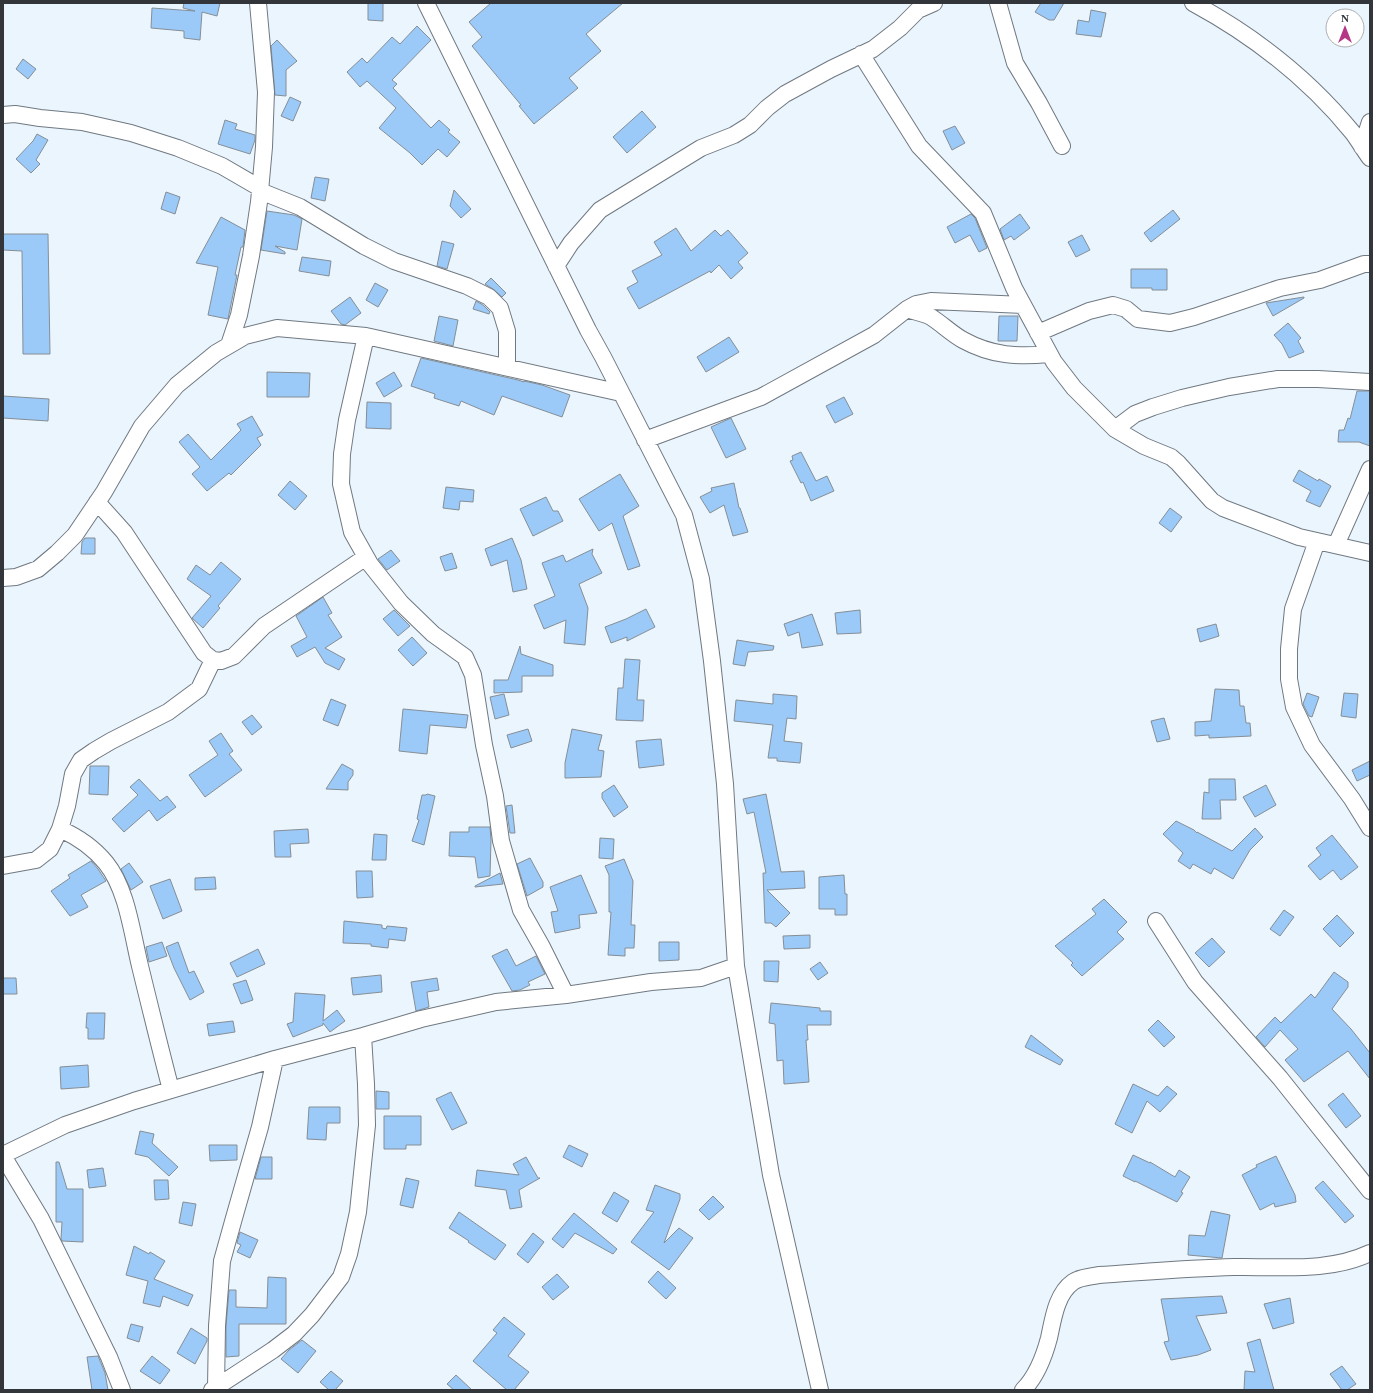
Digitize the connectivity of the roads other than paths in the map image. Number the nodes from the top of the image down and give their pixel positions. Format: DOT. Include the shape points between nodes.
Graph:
graph roads {
  1 [pos="258,3"];
  2 [pos="426,3"];
  3 [pos="934,3"];
  4 [pos="998,3"];
  5 [pos="1193,3"];
  6 [pos="861,54"];
  7 [pos="3,115"];
  8 [pos="1370,122"];
  9 [pos="1062,146"];
  10 [pos="1366,153"];
  11 [pos="260,189"];
  12 [pos="1370,264"];
  13 [pos="556,266"];
  14 [pos="1023,305"];
  15 [pos="908,309"];
  16 [pos="1038,333"];
  17 [pos="366,336"];
  18 [pos="229,345"];
  19 [pos="1050,354"];
  20 [pos="507,366"];
  21 [pos="1370,382"];
  22 [pos="621,393"];
  23 [pos="1115,429"];
  24 [pos="645,440"];
  25 [pos="1370,469"];
  26 [pos="96,502"];
  27 [pos="1317,541"];
  28 [pos="1336,545"];
  29 [pos="1370,553"];
  30 [pos="366,557"];
  31 [pos="3,578"];
  32 [pos="213,660"];
  33 [pos="1370,828"];
  34 [pos="60,829"];
  35 [pos="3,866"];
  36 [pos="1156,921"];
  37 [pos="736,966"];
  38 [pos="566,995"];
  39 [pos="363,1036"];
  40 [pos="275,1059"];
  41 [pos="171,1090"];
  42 [pos="3,1156"];
  43 [pos="1370,1191"];
  44 [pos="1370,1253"];
  45 [pos="214,1389"];
  46 [pos="122,1390"];
  47 [pos="820,1390"];
  48 [pos="1023,1390"];
  1 -- 11 [label="street" via="266,92"];
  2 -- 13 [label="street"];
  3 -- 6 [label="street" via="918,10 873,49"];
  4 -- 9 [label="street" via="1015,62"];
  5 -- 10 [label="street" via="1258,43 1302,79 1354,134"];
  6 -- 13 [label="street" via="785,94 750,125 734,135 701,148 600,210 571,243"];
  6 -- 14 [label="street" via="919,146 983,213"];
  7 -- 11 [label="street" via="15,114 82,122 131,133 222,166"];
  8 -- 10 [label="street"];
  11 -- 18 [label="street" via="251,256 239,315"];
  11 -- 20 [label="street" via="300,207 394,261 467,286 489,297 500,308 507,330"];
  12 -- 16 [label="street" via="1320,280 1280,288 1170,323 1138,319 1126,309 1113,305 1089,311"];
  13 -- 22 [label="street"];
  14 -- 15 [label="street" via="931,301 916,304"];
  14 -- 16 [label="street"];
  15 -- 19 [label="street" via="930,317 980,349 1005,355"];
  15 -- 24 [label="street" via="874,336 761,397"];
  16 -- 19 [label="street"];
  17 -- 18 [label="street" via="277,328 244,336"];
  17 -- 20 [label="street"];
  17 -- 30 [label="street" via="342,454 341,484 352,532"];
  18 -- 26 [label="street" via="216,352 177,385 142,426"];
  19 -- 23 [label="street" via="1074,388"];
  20 -- 22 [label="street"];
  21 -- 23 [label="street" via="1278,379 1229,388 1153,407 1135,414"];
  22 -- 24 [label="street"];
  23 -- 27 [label="street" via="1144,446 1171,457 1212,501 1223,508 1299,537"];
  24 -- 37 [label="street" via="684,515 701,579 725,784"];
  25 -- 28 [label="street"];
  26 -- 31 [label="street" via="75,535 58,553 38,568 16,577"];
  26 -- 32 [label="street" via="124,532 204,653"];
  27 -- 28 [label="street"];
  27 -- 33 [label="street" via="1293,609 1289,679 1294,707 1312,745"];
  28 -- 29 [label="street"];
  30 -- 32 [label="street" via="264,626 234,656 221,661"];
  30 -- 38 [label="street" via="401,603 433,634 465,657 473,675 484,745 496,796 501,841 521,910"];
  32 -- 34 [label="street" via="199,689 168,712 111,741 81,760 73,774"];
  34 -- 35 [label="street" via="50,849 36,860"];
  34 -- 41 [label="street" via="92,847 107,864 122,891"];
  36 -- 43 [label="street" via="1195,982 1280,1078"];
  37 -- 38 [label="street" via="701,978 651,982"];
  37 -- 47 [label="street" via="771,1175"];
  38 -- 39 [label="street" via="496,1002 421,1019"];
  39 -- 40 [label="street"];
  39 -- 45 [label="street" via="367,1125 358,1212 341,1277 294,1334"];
  40 -- 41 [label="street"];
  40 -- 45 [label="street" via="260,1127 222,1261"];
  41 -- 42 [label="street" via="65,1125"];
  42 -- 46 [label="street" via="41,1219 109,1357"];
  44 -- 48 [label="street" via="1342,1263 1297,1268 1234,1267 1085,1277 1073,1282 1063,1292 1041,1363"];
}
